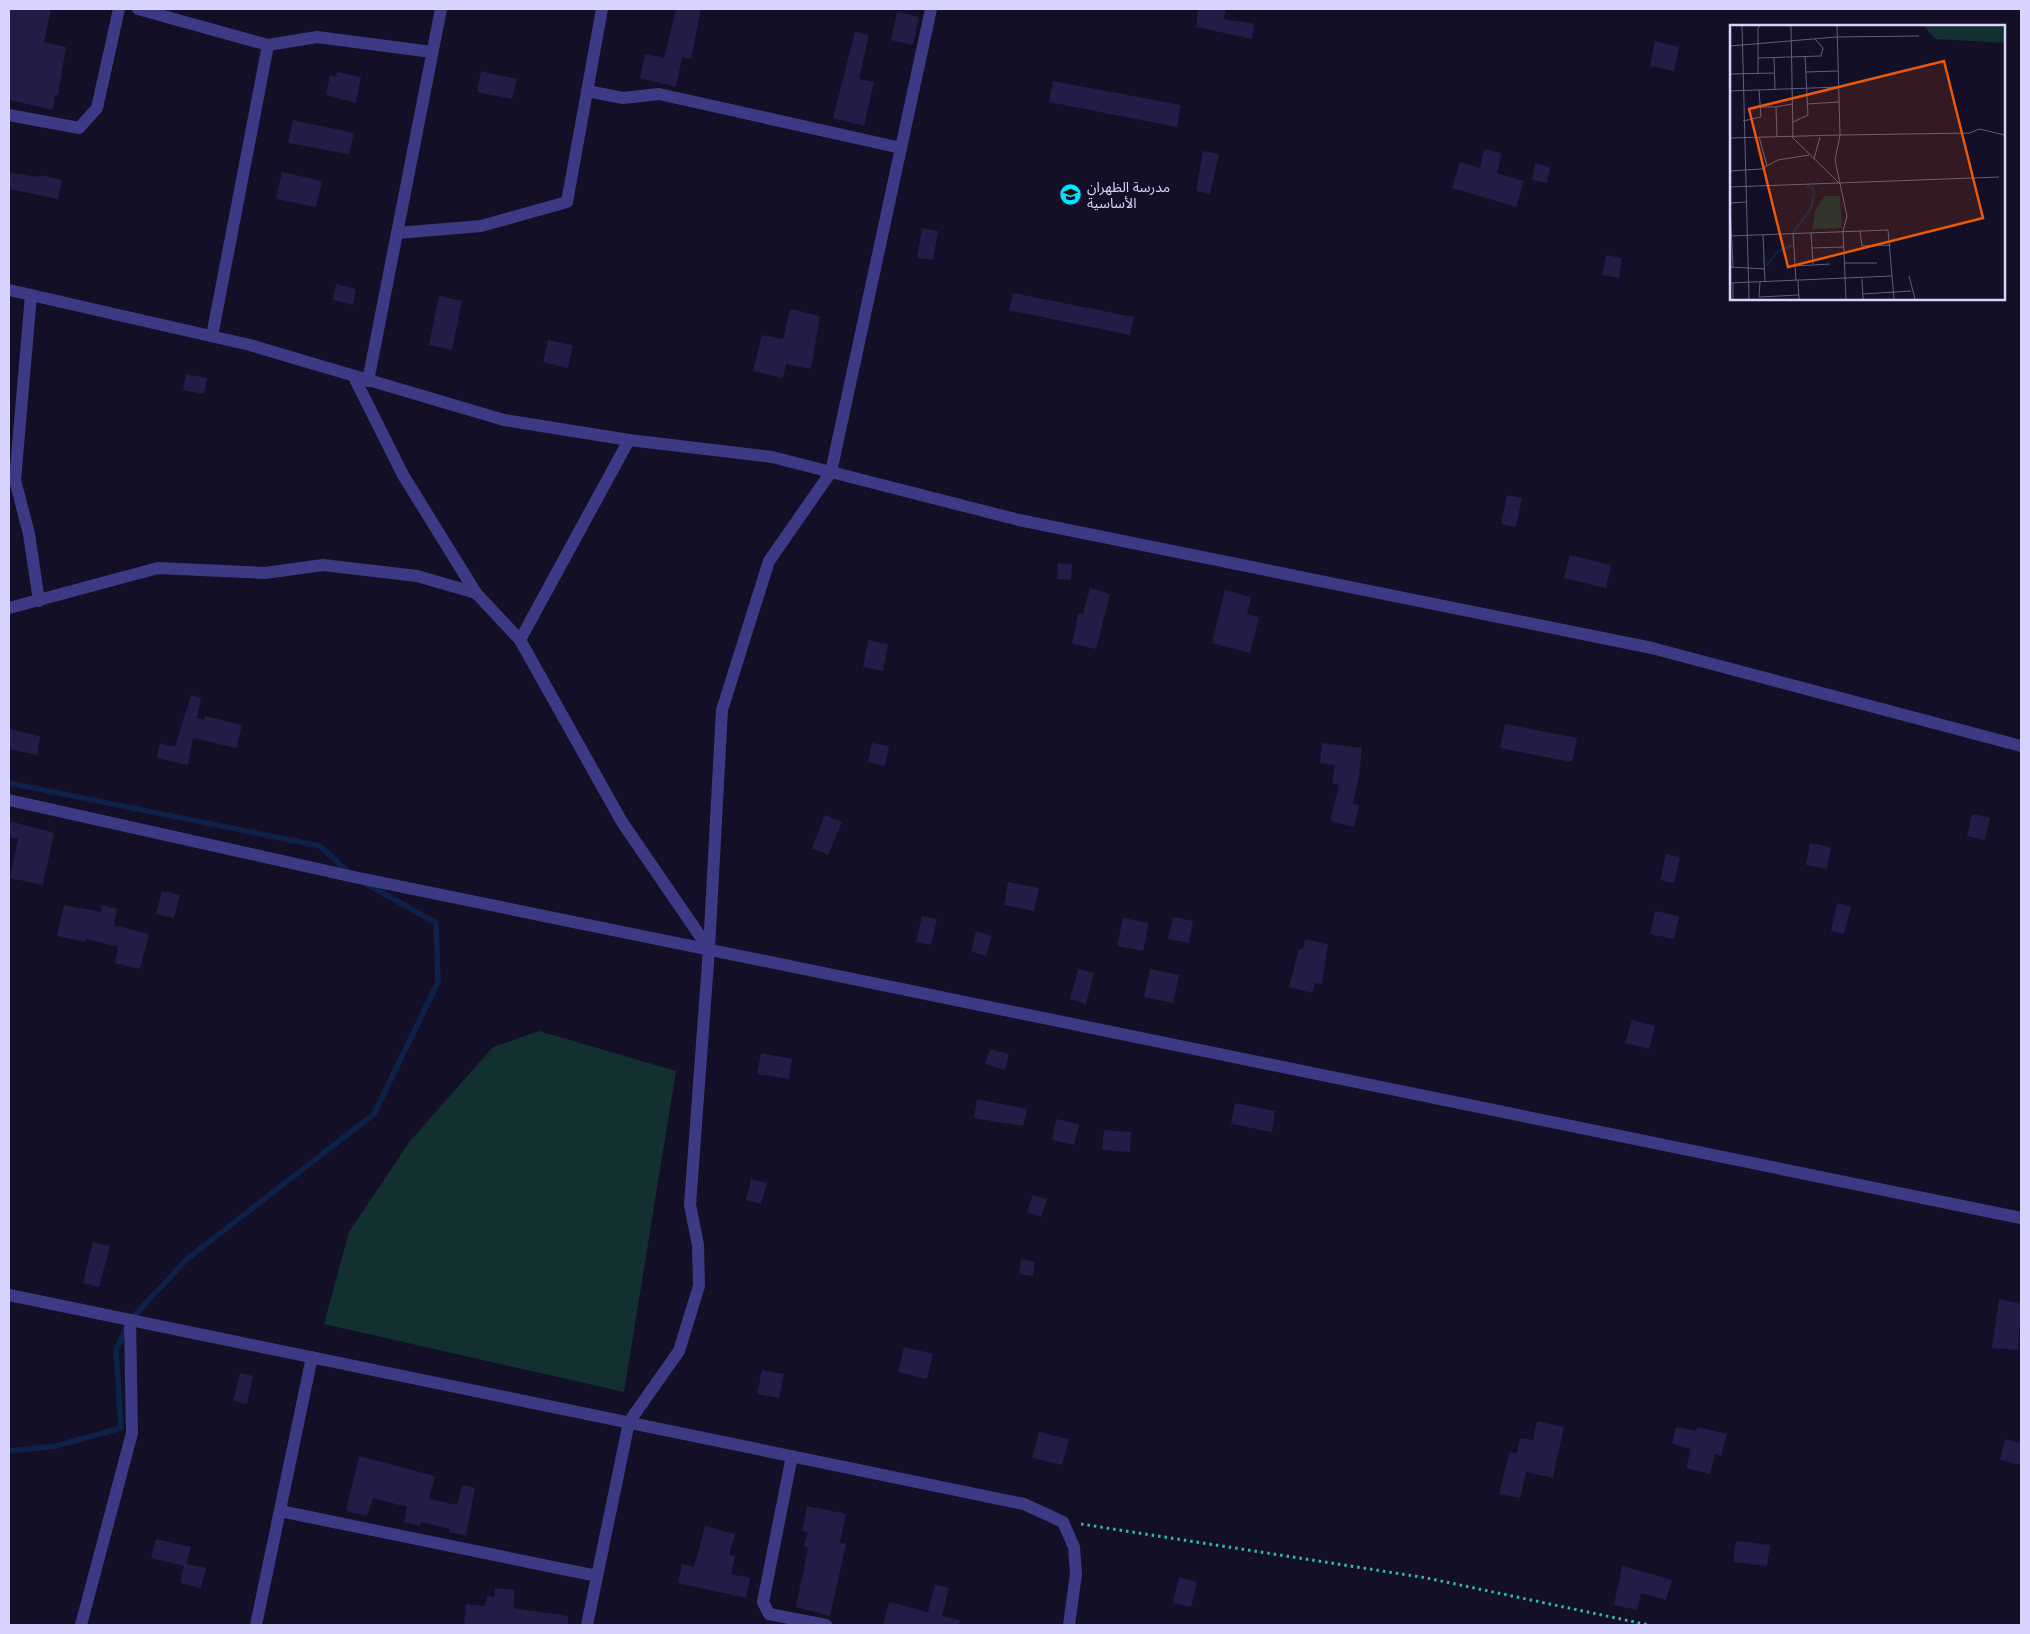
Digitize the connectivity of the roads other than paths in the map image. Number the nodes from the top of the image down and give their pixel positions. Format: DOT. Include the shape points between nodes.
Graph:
graph roads {
  1 [pos="119,9"];
  2 [pos="138,9"];
  3 [pos="441,9"];
  4 [pos="602,9"];
  5 [pos="932,9"];
  6 [pos="268,45"];
  7 [pos="432,52"];
  8 [pos="587,91"];
  9 [pos="9,115"];
  10 [pos="901,148"];
  11 [pos="397,233"];
  12 [pos="9,290"];
  13 [pos="31,294"];
  14 [pos="212,336"];
  15 [pos="354,377"];
  16 [pos="368,381"];
  17 [pos="629,440"];
  18 [pos="831,472"];
  19 [pos="476,593"];
  20 [pos="39,601"];
  21 [pos="9,608"];
  22 [pos="520,640"];
  23 [pos="2021,746"];
  24 [pos="9,800"];
  25 [pos="709,949"];
  26 [pos="2021,1218"];
  27 [pos="9,1295"];
  28 [pos="130,1320"];
  29 [pos="312,1357"];
  30 [pos="629,1422"];
  31 [pos="792,1456"];
  32 [pos="280,1510"];
  33 [pos="597,1576"];
  34 [pos="81,1625"];
  35 [pos="256,1625"];
  36 [pos="587,1625"];
  37 [pos="826,1625"];
  38 [pos="1069,1625"];
  1 -- 9 [label="street" via="97,108 79,128"];
  2 -- 6 [label="street"];
  3 -- 7 [label="street"];
  4 -- 8 [label="street"];
  5 -- 10 [label="street"];
  6 -- 7 [label="street" via="317,37"];
  6 -- 14 [label="street"];
  7 -- 11 [label="street"];
  8 -- 10 [label="street" via="623,98 659,94"];
  8 -- 11 [label="street" via="567,202 481,226"];
  10 -- 18 [label="street"];
  11 -- 16 [label="street"];
  12 -- 13 [label="street"];
  13 -- 14 [label="street"];
  13 -- 20 [label="street" via="15,480 29,534"];
  14 -- 15 [label="street"];
  15 -- 16 [label="street"];
  15 -- 19 [label="street" via="403,475"];
  16 -- 17 [label="street" via="504,420"];
  17 -- 18 [label="street" via="772,457"];
  17 -- 22 [label="street"];
  18 -- 23 [label="street" via="1019,520 1652,648"];
  18 -- 25 [label="street" via="769,561 722,710"];
  19 -- 20 [label="street" via="417,576 323,565 265,573 158,568"];
  19 -- 22 [label="street"];
  20 -- 21 [label="street"];
  22 -- 25 [label="street" via="622,822"];
  24 -- 25 [label="street" via="354,877"];
  25 -- 26 [label="street"];
  25 -- 30 [label="street" via="690,1205 698,1245 699,1286 679,1351"];
  27 -- 28 [label="street"];
  28 -- 29 [label="street"];
  28 -- 34 [label="street" via="132,1433"];
  29 -- 30 [label="street"];
  29 -- 32 [label="street"];
  30 -- 31 [label="street"];
  30 -- 33 [label="street"];
  31 -- 37 [label="street" via="763,1602 769,1614"];
  31 -- 38 [label="street" via="1024,1504 1063,1522 1074,1547 1076,1574"];
  32 -- 33 [label="street"];
  32 -- 35 [label="street"];
  33 -- 36 [label="street"];
}
